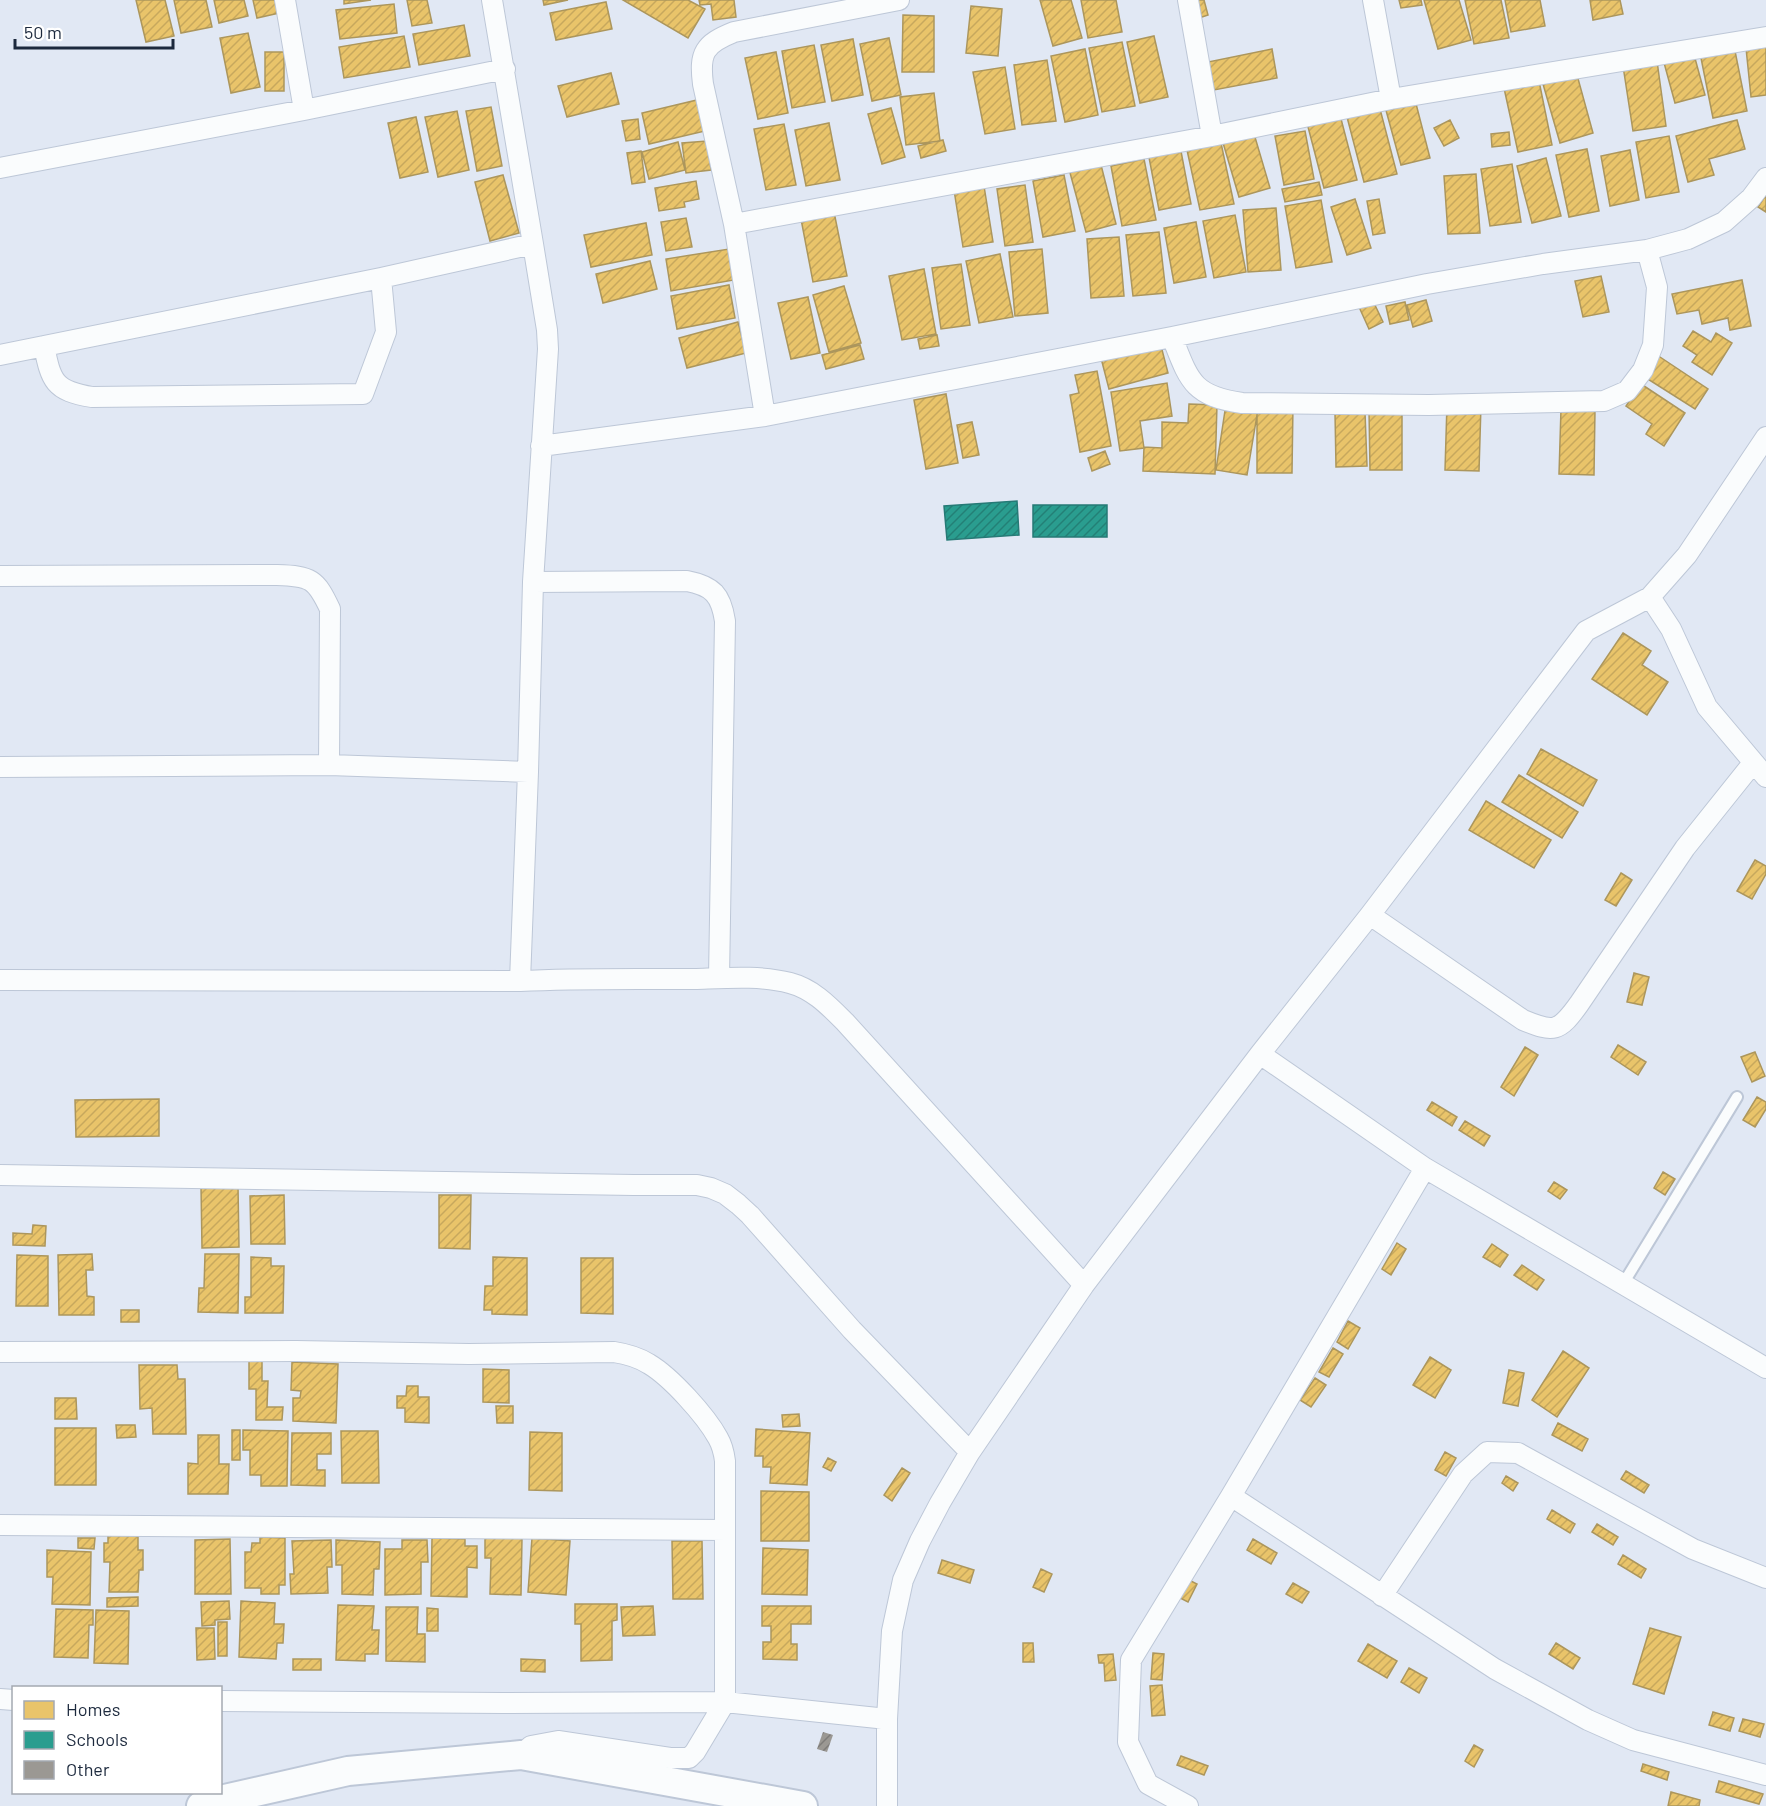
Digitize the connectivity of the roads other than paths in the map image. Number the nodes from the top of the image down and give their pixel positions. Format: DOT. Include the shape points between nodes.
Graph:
graph roads {
  1 [pos="285,0"];
  2 [pos="492,0"];
  3 [pos="899,0"];
  4 [pos="1188,0"];
  5 [pos="1373,0"];
  6 [pos="1766,37"];
  7 [pos="505,69"];
  8 [pos="1391,99"];
  9 [pos="304,110"];
  10 [pos="1212,136"];
  11 [pos="0,168"];
  12 [pos="1766,178"];
  13 [pos="734,225"];
  14 [pos="533,244"];
  15 [pos="1647,250"];
  16 [pos="381,278"];
  17 [pos="1172,337"];
  18 [pos="44,346"];
  19 [pos="0,355"];
  20 [pos="765,416"];
  21 [pos="1766,437"];
  22 [pos="541,446"];
  23 [pos="0,576"];
  24 [pos="533,582"];
  25 [pos="1650,597"];
  26 [pos="329,765"];
  27 [pos="0,766"];
  28 [pos="1760,770"];
  29 [pos="528,772"];
  30 [pos="1370,915"];
  31 [pos="719,978"];
  32 [pos="0,980"];
  33 [pos="520,981"];
  34 [pos="1260,1054"];
  35 [pos="1737,1097"];
  36 [pos="1425,1168"];
  37 [pos="0,1175"];
  38 [pos="1623,1284"];
  39 [pos="1084,1285"];
  40 [pos="0,1352"];
  41 [pos="1766,1368"];
  42 [pos="970,1452"];
  43 [pos="1231,1496"];
  44 [pos="0,1525"];
  45 [pos="725,1530"];
  46 [pos="1766,1578"];
  47 [pos="1382,1596"];
  48 [pos="222,1701"];
  49 [pos="725,1702"];
  50 [pos="887,1719"];
  51 [pos="521,1755"];
  52 [pos="1766,1775"];
  53 [pos="201,1806"];
  54 [pos="803,1806"];
  55 [pos="887,1806"];
  56 [pos="1188,1806"];
  1 -- 9 [label="street"];
  2 -- 7 [label="street"];
  3 -- 13 [label="street" via="734,32 717,39 705,50 701,66 703,84"];
  4 -- 10 [label="street"];
  5 -- 8 [label="street"];
  6 -- 8 [label="street"];
  7 -- 9 [label="street"];
  7 -- 14 [label="street"];
  8 -- 10 [label="street"];
  9 -- 11 [label="street"];
  10 -- 13 [label="street"];
  12 -- 15 [label="street" via="1724,222 1688,239"];
  13 -- 20 [label="street"];
  14 -- 16 [label="street"];
  14 -- 22 [label="street" via="548,349"];
  15 -- 17 [label="street" via="1427,284"];
  15 -- 17 [label="street" via="1657,286 1653,345 1643,370 1627,391 1604,401 1383,405 1226,401 1209,396 1196,386"];
  16 -- 18 [label="street"];
  16 -- 18 [label="street" via="386,332 363,394 92,397 73,394 59,386 50,373"];
  17 -- 20 [label="street"];
  18 -- 19 [label="street"];
  20 -- 22 [label="street"];
  21 -- 25 [label="street" via="1687,555"];
  22 -- 24 [label="street"];
  23 -- 26 [label="street" via="294,575 312,580 330,609"];
  24 -- 29 [label="street"];
  24 -- 31 [label="street" via="687,581 702,584 723,606"];
  25 -- 28 [label="street" via="1671,629 1707,707"];
  25 -- 30 [label="street" via="1586,631"];
  26 -- 27 [label="street"];
  26 -- 29 [label="street"];
  28 -- 30 [label="street" via="1685,848 1570,1017 1557,1028 1523,1020"];
  29 -- 33 [label="street"];
  30 -- 34 [label="street"];
  31 -- 33 [label="street"];
  31 -- 39 [label="street" via="790,983 826,1003"];
  32 -- 33 [label="street"];
  34 -- 36 [label="street"];
  34 -- 39 [label="street"];
  35 -- 38 [label="lane"];
  36 -- 38 [label="street"];
  36 -- 43 [label="street"];
  37 -- 42 [label="street" via="682,1184 711,1188 750,1215 852,1330"];
  38 -- 41 [label="street"];
  39 -- 42 [label="street"];
  40 -- 45 [label="street" via="624,1353 648,1363 670,1380 719,1440 725,1461"];
  42 -- 50 [label="street" via="925,1531 903,1580 892,1630"];
  43 -- 47 [label="street"];
  43 -- 56 [label="street" via="1131,1660 1128,1742 1148,1784"];
  44 -- 45 [label="street"];
  45 -- 49 [label="street"];
  46 -- 47 [label="street" via="1693,1549 1518,1453 1487,1452 1463,1474"];
  47 -- 52 [label="street" via="1495,1669 1608,1730"];
  48 -- 49 [label="street"];
  49 -- 50 [label="street"];
  49 -- 51 [label="street" via="689,1758 558,1741 531,1746"];
  50 -- 55 [label="street"];
  51 -- 53 [label="street" via="348,1771"];
  51 -- 54 [label="street"];
}
